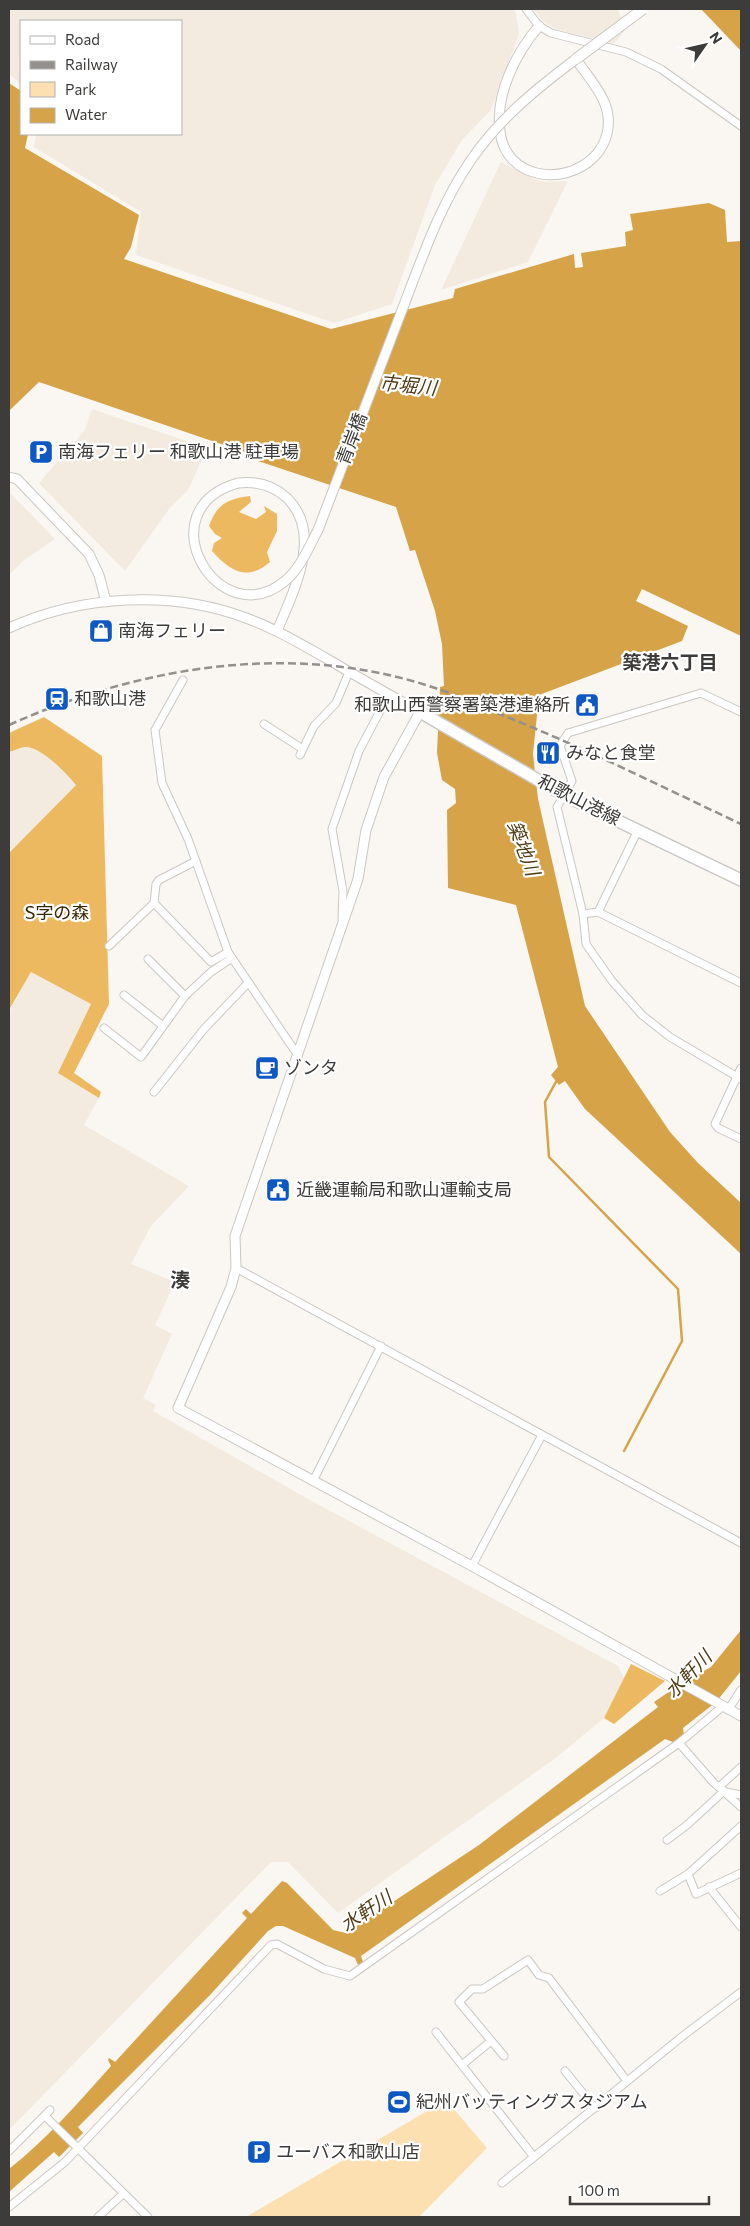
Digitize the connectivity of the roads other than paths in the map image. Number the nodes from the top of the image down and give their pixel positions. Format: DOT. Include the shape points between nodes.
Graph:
graph roads {
  1 [pos="526,9"];
  2 [pos="643,9"];
  3 [pos="539,26"];
  4 [pos="576,58"];
  5 [pos="741,126"];
  6 [pos="9,477"];
  7 [pos="106,602"];
  8 [pos="9,628"];
  9 [pos="277,631"];
  10 [pos="350,672"];
  11 [pos="183,680"];
  12 [pos="389,694"];
  13 [pos="420,712"];
  14 [pos="741,712"];
  15 [pos="264,724"];
  16 [pos="564,795"];
  17 [pos="638,830"];
  18 [pos="196,861"];
  19 [pos="741,880"];
  20 [pos="154,903"];
  21 [pos="598,912"];
  22 [pos="583,914"];
  23 [pos="342,925"];
  24 [pos="109,946"];
  25 [pos="230,955"];
  26 [pos="148,959"];
  27 [pos="248,983"];
  28 [pos="741,983"];
  29 [pos="124,995"];
  30 [pos="185,996"];
  31 [pos="164,1026"];
  32 [pos="104,1028"];
  33 [pos="297,1054"];
  34 [pos="741,1068"];
  35 [pos="739,1078"];
  36 [pos="154,1092"];
  37 [pos="741,1139"];
  38 [pos="236,1268"];
  39 [pos="381,1346"];
  40 [pos="542,1434"];
  41 [pos="313,1481"];
  42 [pos="741,1543"];
  43 [pos="472,1566"];
  44 [pos="741,1690"];
  45 [pos="723,1707"];
  46 [pos="741,1716"];
  47 [pos="680,1743"];
  48 [pos="741,1767"];
  49 [pos="723,1790"];
  50 [pos="741,1795"];
  51 [pos="741,1807"];
  52 [pos="741,1826"];
  53 [pos="667,1840"];
  54 [pos="741,1873"];
  55 [pos="688,1874"];
  56 [pos="709,1887"];
  57 [pos="660,1891"];
  58 [pos="741,1927"];
  59 [pos="741,1992"];
  60 [pos="436,2032"];
  61 [pos="491,2041"];
  62 [pos="504,2056"];
  63 [pos="462,2065"];
  64 [pos="565,2070"];
  65 [pos="627,2081"];
  66 [pos="595,2108"];
  67 [pos="75,2146"];
  68 [pos="9,2151"];
  69 [pos="534,2157"];
  70 [pos="502,2183"];
  71 [pos="124,2194"];
  72 [pos="9,2207"];
  73 [pos="98,2217"];
  74 [pos="148,2217"];
  1 -- 3 [label="street"];
  2 -- 4 [label="main road, bridge"];
  3 -- 4 [label="street" via="520,53 501,104 500,132 508,152 530,172 556,176 580,169 600,151 607,133 605,103"];
  3 -- 5 [label="street" via="551,33 626,52 661,69"];
  4 -- 9 [label="street, 青岸橋, bridge" via="506,117 452,188 318,530 292,574 277,587 258,594 233,591 212,579 200,562 194,542 194,524 205,502 217,491 238,483 256,483 279,492 291,502 302,524 304,548 299,574"];
  6 -- 7 [label="street" via="21,483 89,554"];
  7 -- 8 [label="street" via="46,613"];
  7 -- 9 [label="street" via="156,600 189,603 234,613"];
  9 -- 10 [label="street"];
  10 -- 12 [label="street"];
  10 -- 15 [label="street" via="336,703 314,726 301,751"];
  11 -- 18 [label="street" via="154,734 162,783"];
  12 -- 13 [label="street"];
  12 -- 23 [label="street" via="359,752 332,829 343,891"];
  13 -- 16 [label="main road, 和歌山港線"];
  13 -- 23 [label="street" via="384,777 366,830 358,879"];
  14 -- 16 [label="street" via="701,693 568,733 560,746 572,781"];
  16 -- 17 [label="main road, 和歌山港線"];
  16 -- 22 [label="street" via="556,807"];
  17 -- 19 [label="main road, 和歌山港線"];
  17 -- 21 [label="street"];
  18 -- 20 [label="street" via="159,880"];
  18 -- 25 [label="street"];
  20 -- 24 [label="street"];
  20 -- 25 [label="street" via="211,962"];
  21 -- 22 [label="street"];
  21 -- 28 [label="street"];
  22 -- 35 [label="street" via="586,944 642,1015 670,1037"];
  23 -- 33 [label="street"];
  25 -- 27 [label="street"];
  25 -- 30 [label="street"];
  26 -- 30 [label="street"];
  27 -- 33 [label="street"];
  27 -- 36 [label="street" via="204,1029"];
  29 -- 31 [label="street"];
  30 -- 31 [label="street"];
  31 -- 32 [label="street" via="139,1057"];
  33 -- 38 [label="street" via="235,1236"];
  34 -- 35 [label="street"];
  35 -- 37 [label="street" via="715,1124"];
  38 -- 39 [label="street"];
  38 -- 41 [label="street" via="231,1288 178,1408"];
  39 -- 40 [label="street"];
  39 -- 41 [label="street"];
  40 -- 42 [label="street"];
  40 -- 43 [label="street"];
  41 -- 43 [label="street"];
  43 -- 45 [label="street"];
  44 -- 45 [label="street"];
  45 -- 46 [label="street"];
  45 -- 47 [label="street"];
  47 -- 49 [label="street"];
  47 -- 67 [label="street" via="350,1976 324,1969 277,1944 271,1945"];
  48 -- 49 [label="street"];
  49 -- 50 [label="street"];
  49 -- 51 [label="street"];
  49 -- 53 [label="street"];
  52 -- 55 [label="street"];
  54 -- 56 [label="street"];
  55 -- 56 [label="street" via="696,1894"];
  55 -- 57 [label="street"];
  56 -- 58 [label="street"];
  59 -- 65 [label="street"];
  60 -- 63 [label="street"];
  61 -- 62 [label="street"];
  61 -- 63 [label="street"];
  61 -- 65 [label="street" via="458,2002 472,1989 482,1989 528,1960 539,1975 549,1978"];
  63 -- 69 [label="street"];
  64 -- 66 [label="street"];
  65 -- 66 [label="street"];
  66 -- 69 [label="street"];
  67 -- 68 [label="street" via="47,2113"];
  67 -- 71 [label="street"];
  67 -- 72 [label="street" via="65,2162"];
  69 -- 70 [label="street"];
  71 -- 73 [label="street"];
  71 -- 74 [label="street"];
}
